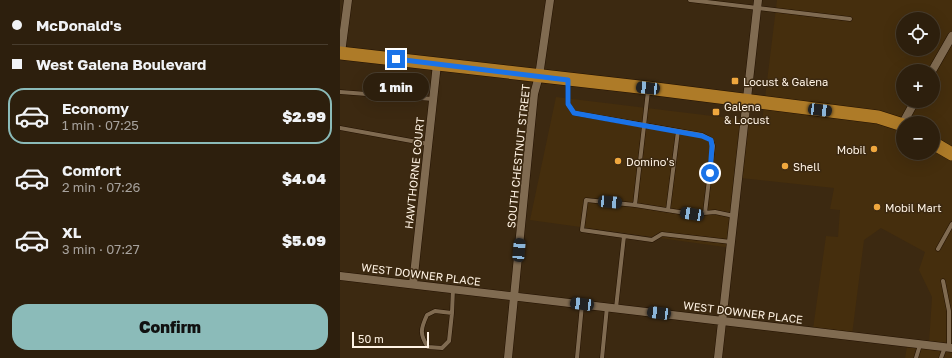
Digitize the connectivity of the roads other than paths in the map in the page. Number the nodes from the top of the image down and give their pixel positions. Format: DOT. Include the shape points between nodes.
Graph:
graph roads {
  1 [pos="348,0"];
  2 [pos="550,0"];
  3 [pos="690,0"];
  4 [pos="758,4"];
  5 [pos="850,19"];
  6 [pos="952,36"];
  7 [pos="340,53"];
  8 [pos="437,64"];
  9 [pos="936,64"];
  10 [pos="539,76"];
  11 [pos="568,80"];
  12 [pos="648,88"];
  13 [pos="340,92"];
  14 [pos="433,98"];
  15 [pos="746,101"];
  16 [pos="896,122"];
  17 [pos="645,125"];
  18 [pos="340,128"];
  19 [pos="678,131"];
  20 [pos="428,144"];
  21 [pos="940,147"];
  22 [pos="952,154"];
  23 [pos="635,205"];
  24 [pos="668,210"];
  25 [pos="706,213"];
  26 [pos="734,216"];
  27 [pos="952,224"];
  28 [pos="624,236"];
  29 [pos="731,242"];
  30 [pos="938,249"];
  31 [pos="340,276"];
  32 [pos="943,281"];
  33 [pos="413,284"];
  34 [pos="453,289"];
  35 [pos="514,296"];
  36 [pos="582,304"];
  37 [pos="607,307"];
  38 [pos="616,308"];
  39 [pos="452,313"];
  40 [pos="722,321"];
  41 [pos="920,344"];
  42 [pos="949,348"];
  43 [pos="508,358"];
  44 [pos="577,358"];
  45 [pos="602,358"];
  46 [pos="718,358"];
  47 [pos="916,358"];
  48 [pos="941,358"];
  1 -- 7 [label="street"];
  2 -- 10 [label="street, SOUTH CHESTNUT STREET"];
  3 -- 4 [label="lane"];
  4 -- 5 [label="lane"];
  4 -- 15 [label="street"];
  6 -- 9 [label="street"];
  7 -- 8 [label="main road"];
  8 -- 10 [label="main road"];
  8 -- 14 [label="street, HAWTHORNE COURT"];
  10 -- 11 [label="main road"];
  10 -- 35 [label="street, SOUTH CHESTNUT STREET" via="534,94"];
  11 -- 12 [label="main road"];
  11 -- 17 [label="lane" via="568,104 574,113"];
  12 -- 15 [label="main road"];
  12 -- 17 [label="lane"];
  13 -- 14 [label="lane"];
  14 -- 20 [label="street, HAWTHORNE COURT"];
  15 -- 16 [label="main road" via="878,117"];
  15 -- 26 [label="street"];
  17 -- 19 [label="lane"];
  17 -- 23 [label="lane"];
  18 -- 20 [label="lane"];
  19 -- 24 [label="lane"];
  19 -- 25 [label="lane" via="711,140"];
  20 -- 33 [label="street, HAWTHORNE COURT"];
  21 -- 22 [label="main road"];
  23 -- 24 [label="lane"];
  23 -- 28 [label="lane" via="586,200 582,230"];
  24 -- 25 [label="lane" via="692,214"];
  25 -- 26 [label="lane"];
  26 -- 29 [label="street"];
  27 -- 30 [label="lane"];
  28 -- 29 [label="lane" via="652,240 662,234"];
  28 -- 38 [label="lane"];
  29 -- 40 [label="street"];
  31 -- 33 [label="street, WEST DOWNER PLACE"];
  32 -- 42 [label="lane" via="950,312"];
  33 -- 34 [label="street, WEST DOWNER PLACE"];
  34 -- 35 [label="street, WEST DOWNER PLACE"];
  34 -- 39 [label="lane"];
  35 -- 36 [label="street, WEST DOWNER PLACE"];
  35 -- 43 [label="street, SOUTH CHESTNUT STREET"];
  36 -- 37 [label="street, WEST DOWNER PLACE"];
  36 -- 44 [label="lane"];
  37 -- 38 [label="street, WEST DOWNER PLACE"];
  37 -- 45 [label="lane"];
  38 -- 40 [label="street, WEST DOWNER PLACE"];
  39 -- 39 [label="lane" via="449,341 442,348 428,347 422,338 422,326 427,315 435,311"];
  40 -- 41 [label="street, WEST DOWNER PLACE"];
  40 -- 46 [label="street"];
  41 -- 42 [label="street, WEST DOWNER PLACE"];
  41 -- 47 [label="lane"];
  42 -- 48 [label="lane"];
}
